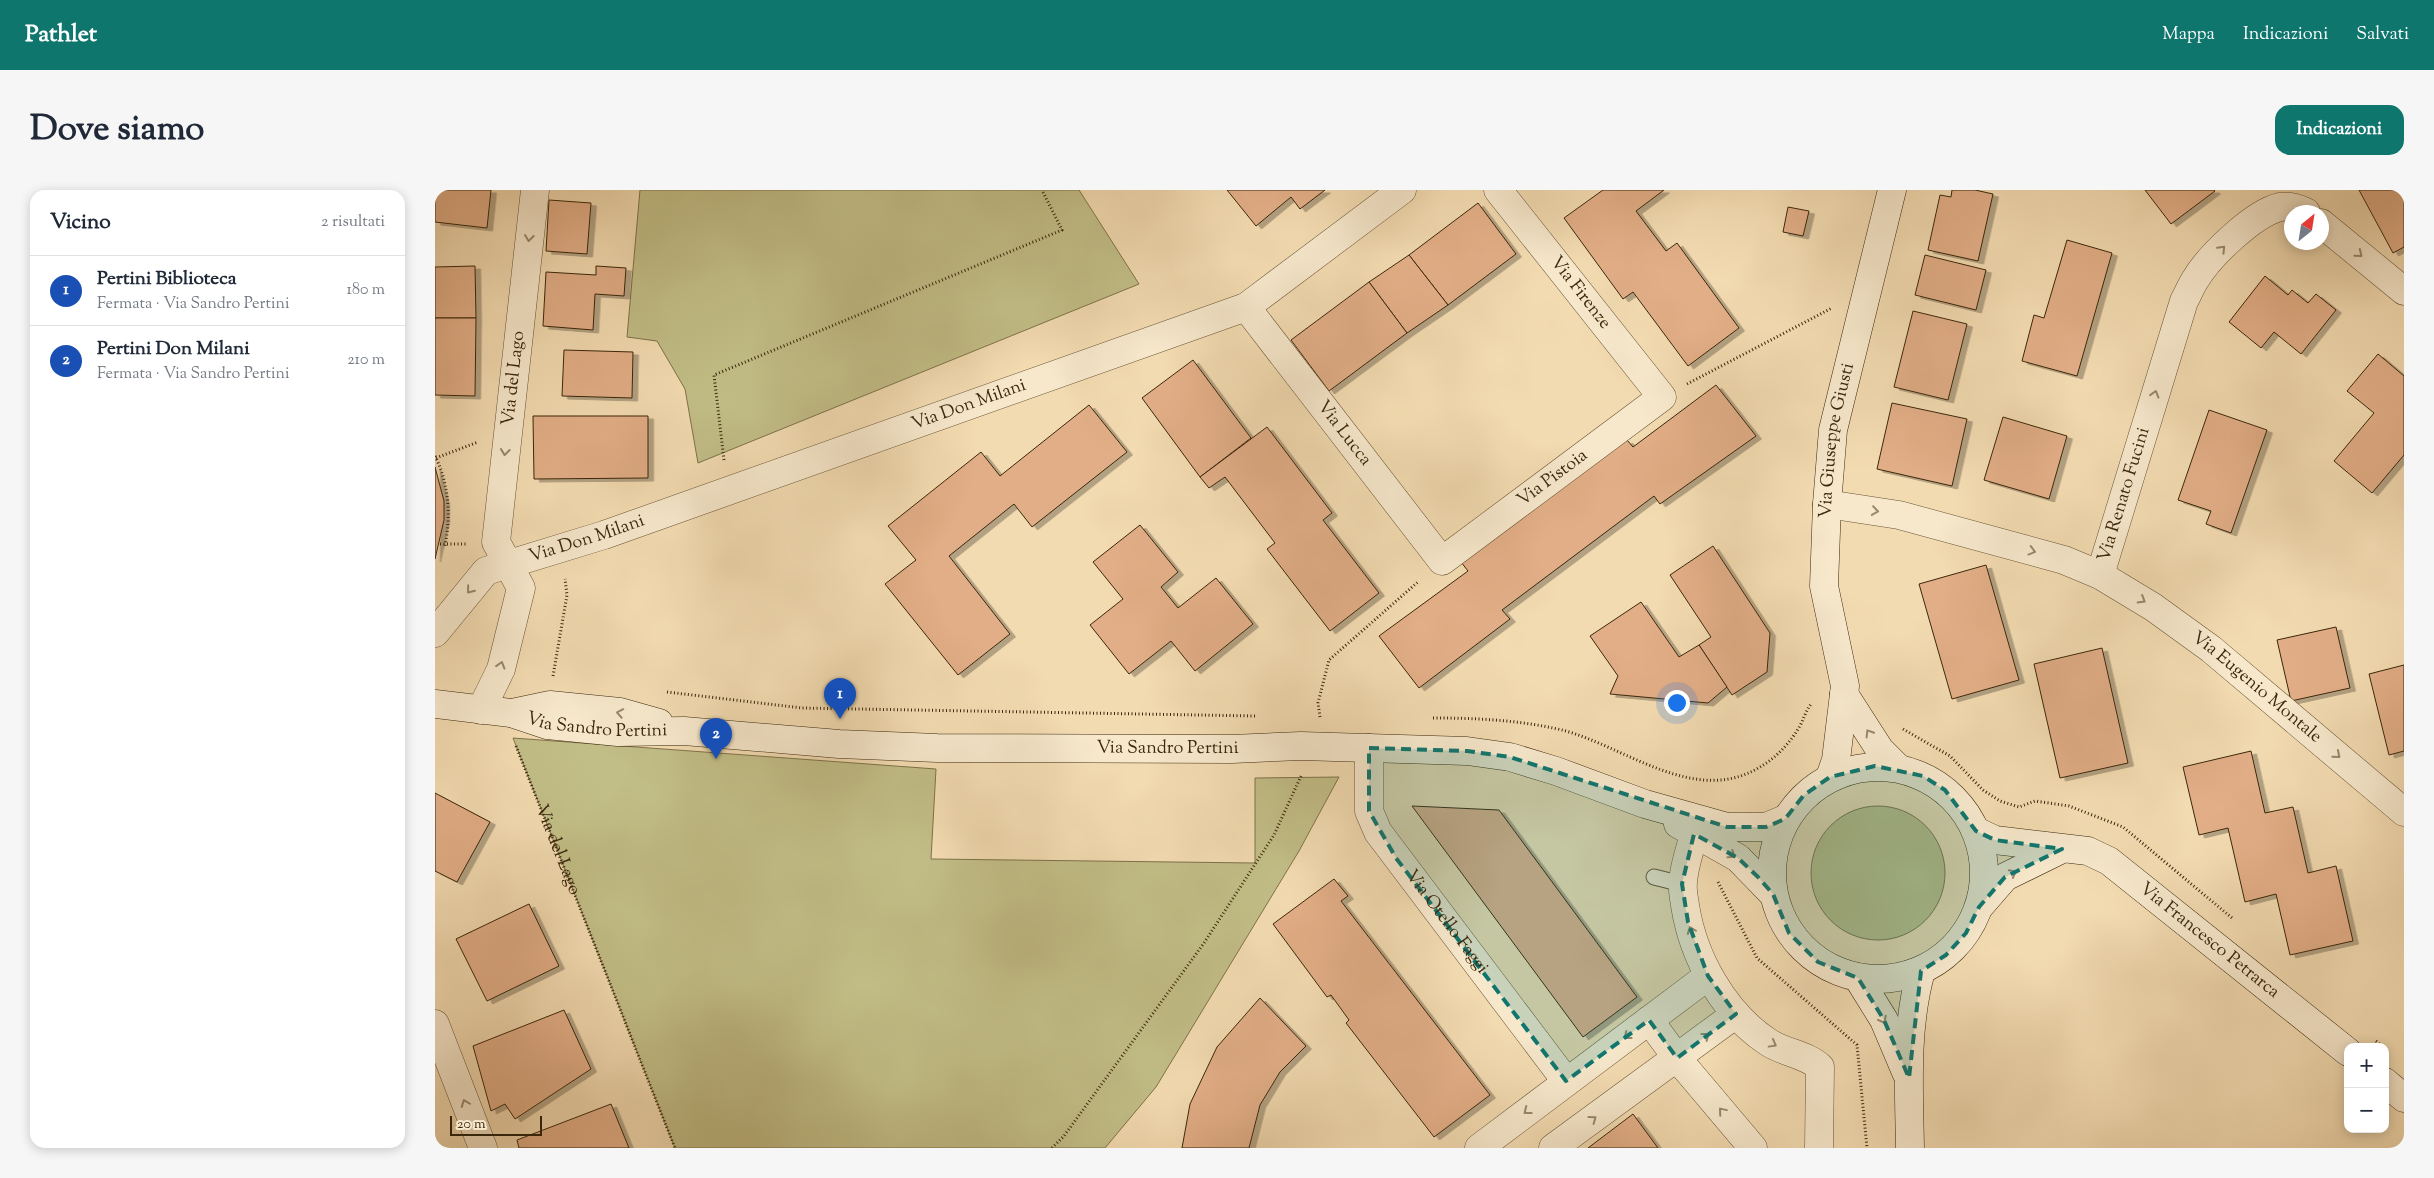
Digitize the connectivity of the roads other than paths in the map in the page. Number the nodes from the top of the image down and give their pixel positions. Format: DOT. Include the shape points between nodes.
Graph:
graph roads {
  1 [pos="535,190"];
  2 [pos="1401,190"];
  3 [pos="1498,190"];
  4 [pos="1892,190"];
  5 [pos="2284,207"];
  6 [pos="2329,230"];
  7 [pos="2404,291"];
  8 [pos="1246,307"];
  9 [pos="1662,397"];
  10 [pos="1827,504"];
  11 [pos="1442,560"];
  12 [pos="508,563"];
  13 [pos="2100,575"];
  14 [pos="435,633"];
  15 [pos="1844,694"];
  16 [pos="435,704"];
  17 [pos="481,710"];
  18 [pos="1369,748"];
  19 [pos="1898,768"];
  20 [pos="1830,777"];
  21 [pos="1645,804"];
  22 [pos="2404,812"];
  23 [pos="1785,819"];
  24 [pos="1976,832"];
  25 [pos="1694,834"];
  26 [pos="2062,849"];
  27 [pos="1654,877"];
  28 [pos="1682,884"];
  29 [pos="1773,894"];
  30 [pos="1979,907"];
  31 [pos="1921,971"];
  32 [pos="1709,976"];
  33 [pos="1858,978"];
  34 [pos="1736,1014"];
  35 [pos="1649,1020"];
  36 [pos="435,1024"];
  37 [pos="2344,1049"];
  38 [pos="1677,1058"];
  39 [pos="1909,1078"];
  40 [pos="1566,1081"];
  41 [pos="2389,1085"];
  42 [pos="2404,1098"];
  43 [pos="1486,1146"];
  44 [pos="483,1148"];
  45 [pos="1553,1148"];
  46 [pos="1753,1148"];
  47 [pos="1819,1148"];
  48 [pos="1911,1148"];
  1 -- 12 [label="street, Via del Lago, one-way" via="496,542"];
  2 -- 8 [label="street, Via Don Milani"];
  3 -- 9 [label="street, Via Firenze"];
  4 -- 10 [label="street, Via Giuseppe Giusti" via="1833,430"];
  13 -- 5 [label="street, Via Renato Fucini, one-way" via="2184,301 2195,279 2238,232 2265,213"];
  6 -- 7 [label="street, one-way"];
  8 -- 11 [label="street, Via Lucca"];
  8 -- 12 [label="street, Via Don Milani" via="613,532"];
  9 -- 11 [label="street, Via Pistoia"];
  10 -- 13 [label="street, Via Renato Fucini, one-way" via="1899,515 2064,560"];
  10 -- 15 [label="street, Via Giuseppe Giusti" via="1825,586"];
  12 -- 14 [label="street, one-way" via="486,571"];
  17 -- 12 [label="street, Via del Lago, one-way" via="501,669 521,588"];
  13 -- 22 [label="street, Via Eugenio Montale, one-way" via="2211,648"];
  19 -- 15 [label="street, Via Giuseppe Giusti, one-way" via="1880,750"];
  15 -- 20 [label="street, Via Giuseppe Giusti" via="1836,760"];
  16 -- 17 [label="street, Via Sandro Pertini"];
  17 -- 18 [label="street, Via Sandro Pertini" via="511,713 550,705 620,712 684,731 839,744 937,748"];
  18 -- 21 [label="street, Via Sandro Pertini" via="1467,751 1510,758 1556,771"];
  18 -- 40 [label="street, Via Otello Faggi" via="1369,811 1378,832"];
  19 -- 20 [label="street, Via Giuseppe Giusti" via="1852,769"];
  19 -- 24 [label="street, Via Giuseppe Giusti" via="1923,776 1945,790 1963,809"];
  20 -- 23 [label="street, Via Giuseppe Giusti" via="1805,794"];
  21 -- 23 [label="street, Via Sandro Pertini" via="1727,827 1766,827"];
  21 -- 25 [label="street, Via Sandro Pertini"];
  23 -- 29 [label="street, Via Giuseppe Giusti" via="1773,851"];
  24 -- 26 [label="street, Via Francesco Petrarca" via="1995,840"];
  24 -- 30 [label="street, Via Giuseppe Giusti" via="1985,877"];
  25 -- 28 [label="street"];
  25 -- 29 [label="street, Via Sandro Pertini, one-way" via="1738,858"];
  30 -- 26 [label="street, one-way" via="2005,877"];
  26 -- 37 [label="street, Via Francesco Petrarca" via="2088,851 2109,861"];
  27 -- 28 [label="lane"];
  32 -- 28 [label="street, one-way" via="1688,922"];
  29 -- 33 [label="street, Via Giuseppe Giusti" via="1789,933 1819,962"];
  30 -- 31 [label="street, Via Giuseppe Giusti" via="1966,933 1953,948"];
  31 -- 33 [label="street, Via Giuseppe Giusti" via="1890,979"];
  31 -- 39 [label="street" via="1911,1030"];
  32 -- 34 [label="street"];
  32 -- 35 [label="street"];
  33 -- 39 [label="street, one-way" via="1884,1020"];
  38 -- 34 [label="street, one-way"];
  34 -- 47 [label="street, one-way" via="1770,1043 1820,1067"];
  35 -- 38 [label="street"];
  35 -- 40 [label="street, one-way"];
  44 -- 36 [label="street, one-way"];
  45 -- 38 [label="street, one-way"];
  46 -- 38 [label="street, one-way"];
  39 -- 48 [label="street"];
  40 -- 43 [label="street, one-way"];
  41 -- 42 [label="street"];
}
